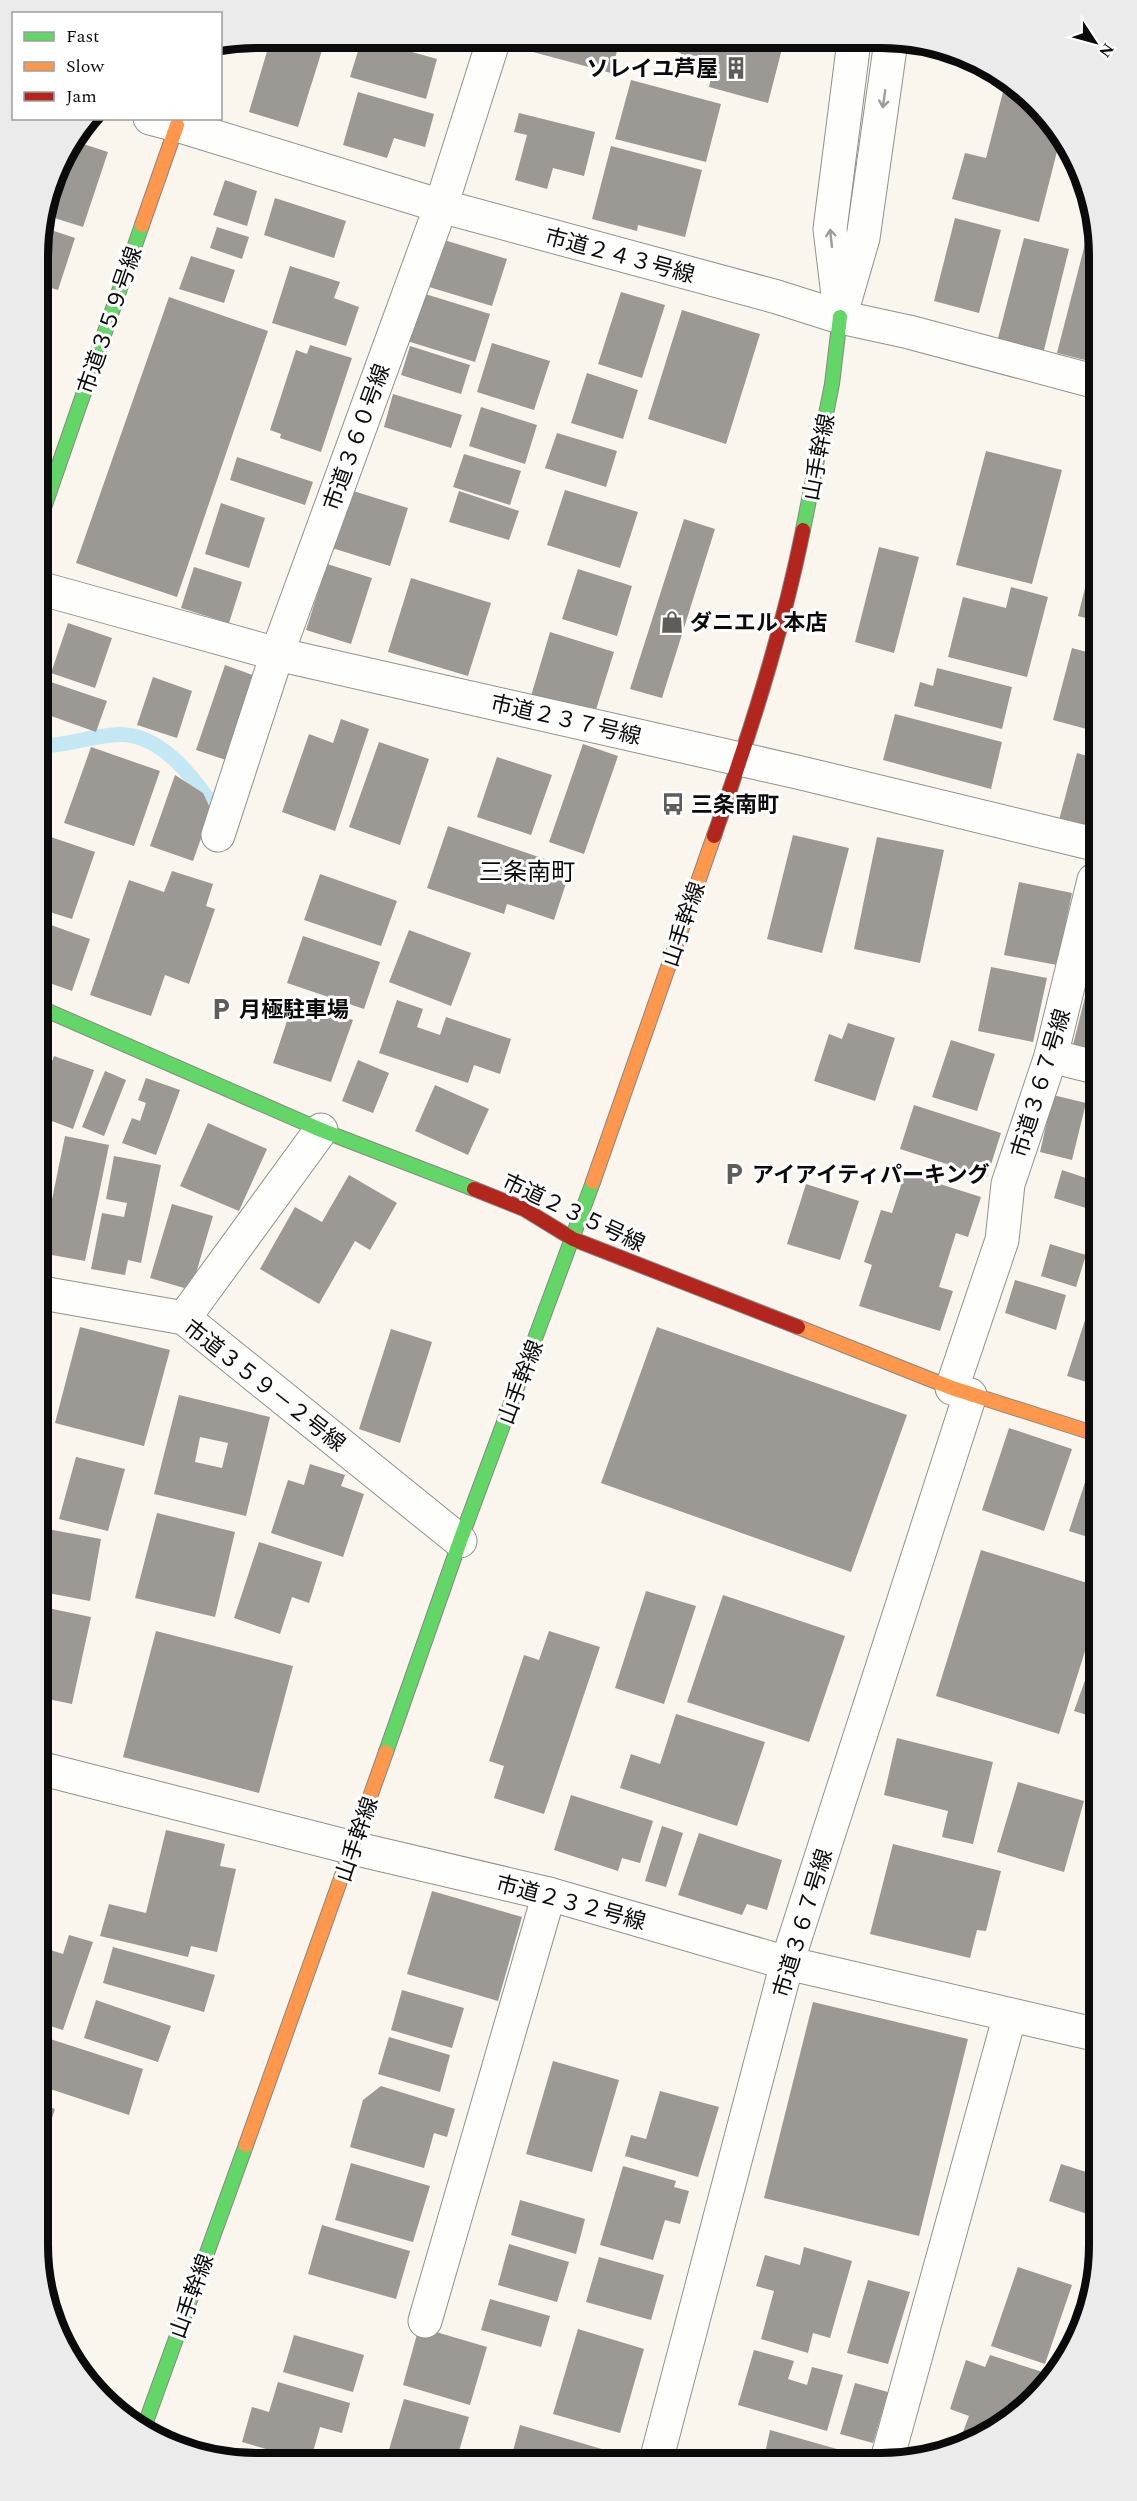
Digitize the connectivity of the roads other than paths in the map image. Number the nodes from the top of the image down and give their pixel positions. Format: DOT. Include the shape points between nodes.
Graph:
graph roads {
  1 [pos="491,48"];
  2 [pos="853,48"];
  3 [pos="890,48"];
  4 [pos="168,121"];
  5 [pos="441,206"];
  6 [pos="840,317"];
  7 [pos="1089,380"];
  8 [pos="48,494"];
  9 [pos="48,590"];
  10 [pos="278,654"];
  11 [pos="741,759"];
  12 [pos="218,835"];
  13 [pos="1089,843"];
  14 [pos="1089,900"];
  15 [pos="48,1011"];
  16 [pos="1051,1056"];
  17 [pos="1089,1066"];
  18 [pos="321,1130"];
  19 [pos="573,1239"];
  20 [pos="48,1294"];
  21 [pos="184,1318"];
  22 [pos="961,1391"];
  23 [pos="1089,1432"];
  24 [pos="460,1541"];
  25 [pos="48,1770"];
  26 [pos="353,1848"];
  27 [pos="549,1894"];
  28 [pos="787,1963"];
  29 [pos="1011,2015"];
  30 [pos="1089,2033"];
  31 [pos="425,2321"];
  32 [pos="146,2421"];
  33 [pos="889,2452"];
  34 [pos="658,2453"];
  1 -- 5 [label="street, 市道３６０号線"];
  6 -- 2 [label="street, 山手幹線, one-way" via="830,229"];
  3 -- 6 [label="street, 山手幹線, one-way" via="863,238"];
  4 -- 5 [label="street, 市道２４３号線"];
  4 -- 8 [label="street, 市道３５９号線"];
  5 -- 6 [label="street, 市道２４３号線"];
  5 -- 10 [label="street, 市道３６０号線"];
  6 -- 7 [label="street, 市道２４３号線"];
  6 -- 11 [label="street, 山手幹線" via="832,384 801,540"];
  9 -- 10 [label="street, 市道２３７号線"];
  10 -- 11 [label="street, 市道２３７号線"];
  10 -- 12 [label="street, 市道３６０号線"];
  11 -- 13 [label="street, 市道２３７号線"];
  11 -- 19 [label="street, 山手幹線"];
  14 -- 16 [label="street, 市道３６７号線"];
  15 -- 18 [label="street, 市道２３５号線"];
  16 -- 17 [label="street"];
  16 -- 22 [label="street, 市道３６７号線" via="1008,1184 1002,1240"];
  18 -- 19 [label="street, 市道２３５号線" via="524,1209"];
  18 -- 21 [label="street"];
  19 -- 22 [label="street, 市道２３５号線"];
  19 -- 24 [label="street, 山手幹線"];
  20 -- 21 [label="street, 市道３５９－２号線"];
  21 -- 24 [label="street, 市道３５９－２号線"];
  22 -- 23 [label="street, 市道２３５号線"];
  22 -- 28 [label="street, 市道３６７号線"];
  24 -- 26 [label="street, 山手幹線"];
  25 -- 26 [label="street, 市道２３２号線"];
  26 -- 27 [label="street, 市道２３２号線"];
  26 -- 32 [label="street, 山手幹線"];
  27 -- 28 [label="street, 市道２３２号線"];
  27 -- 31 [label="street"];
  28 -- 29 [label="street, 市道２３２号線"];
  28 -- 34 [label="street, 市道３６７号線"];
  29 -- 30 [label="street, 市道２３２号線"];
  29 -- 33 [label="street"];
}
